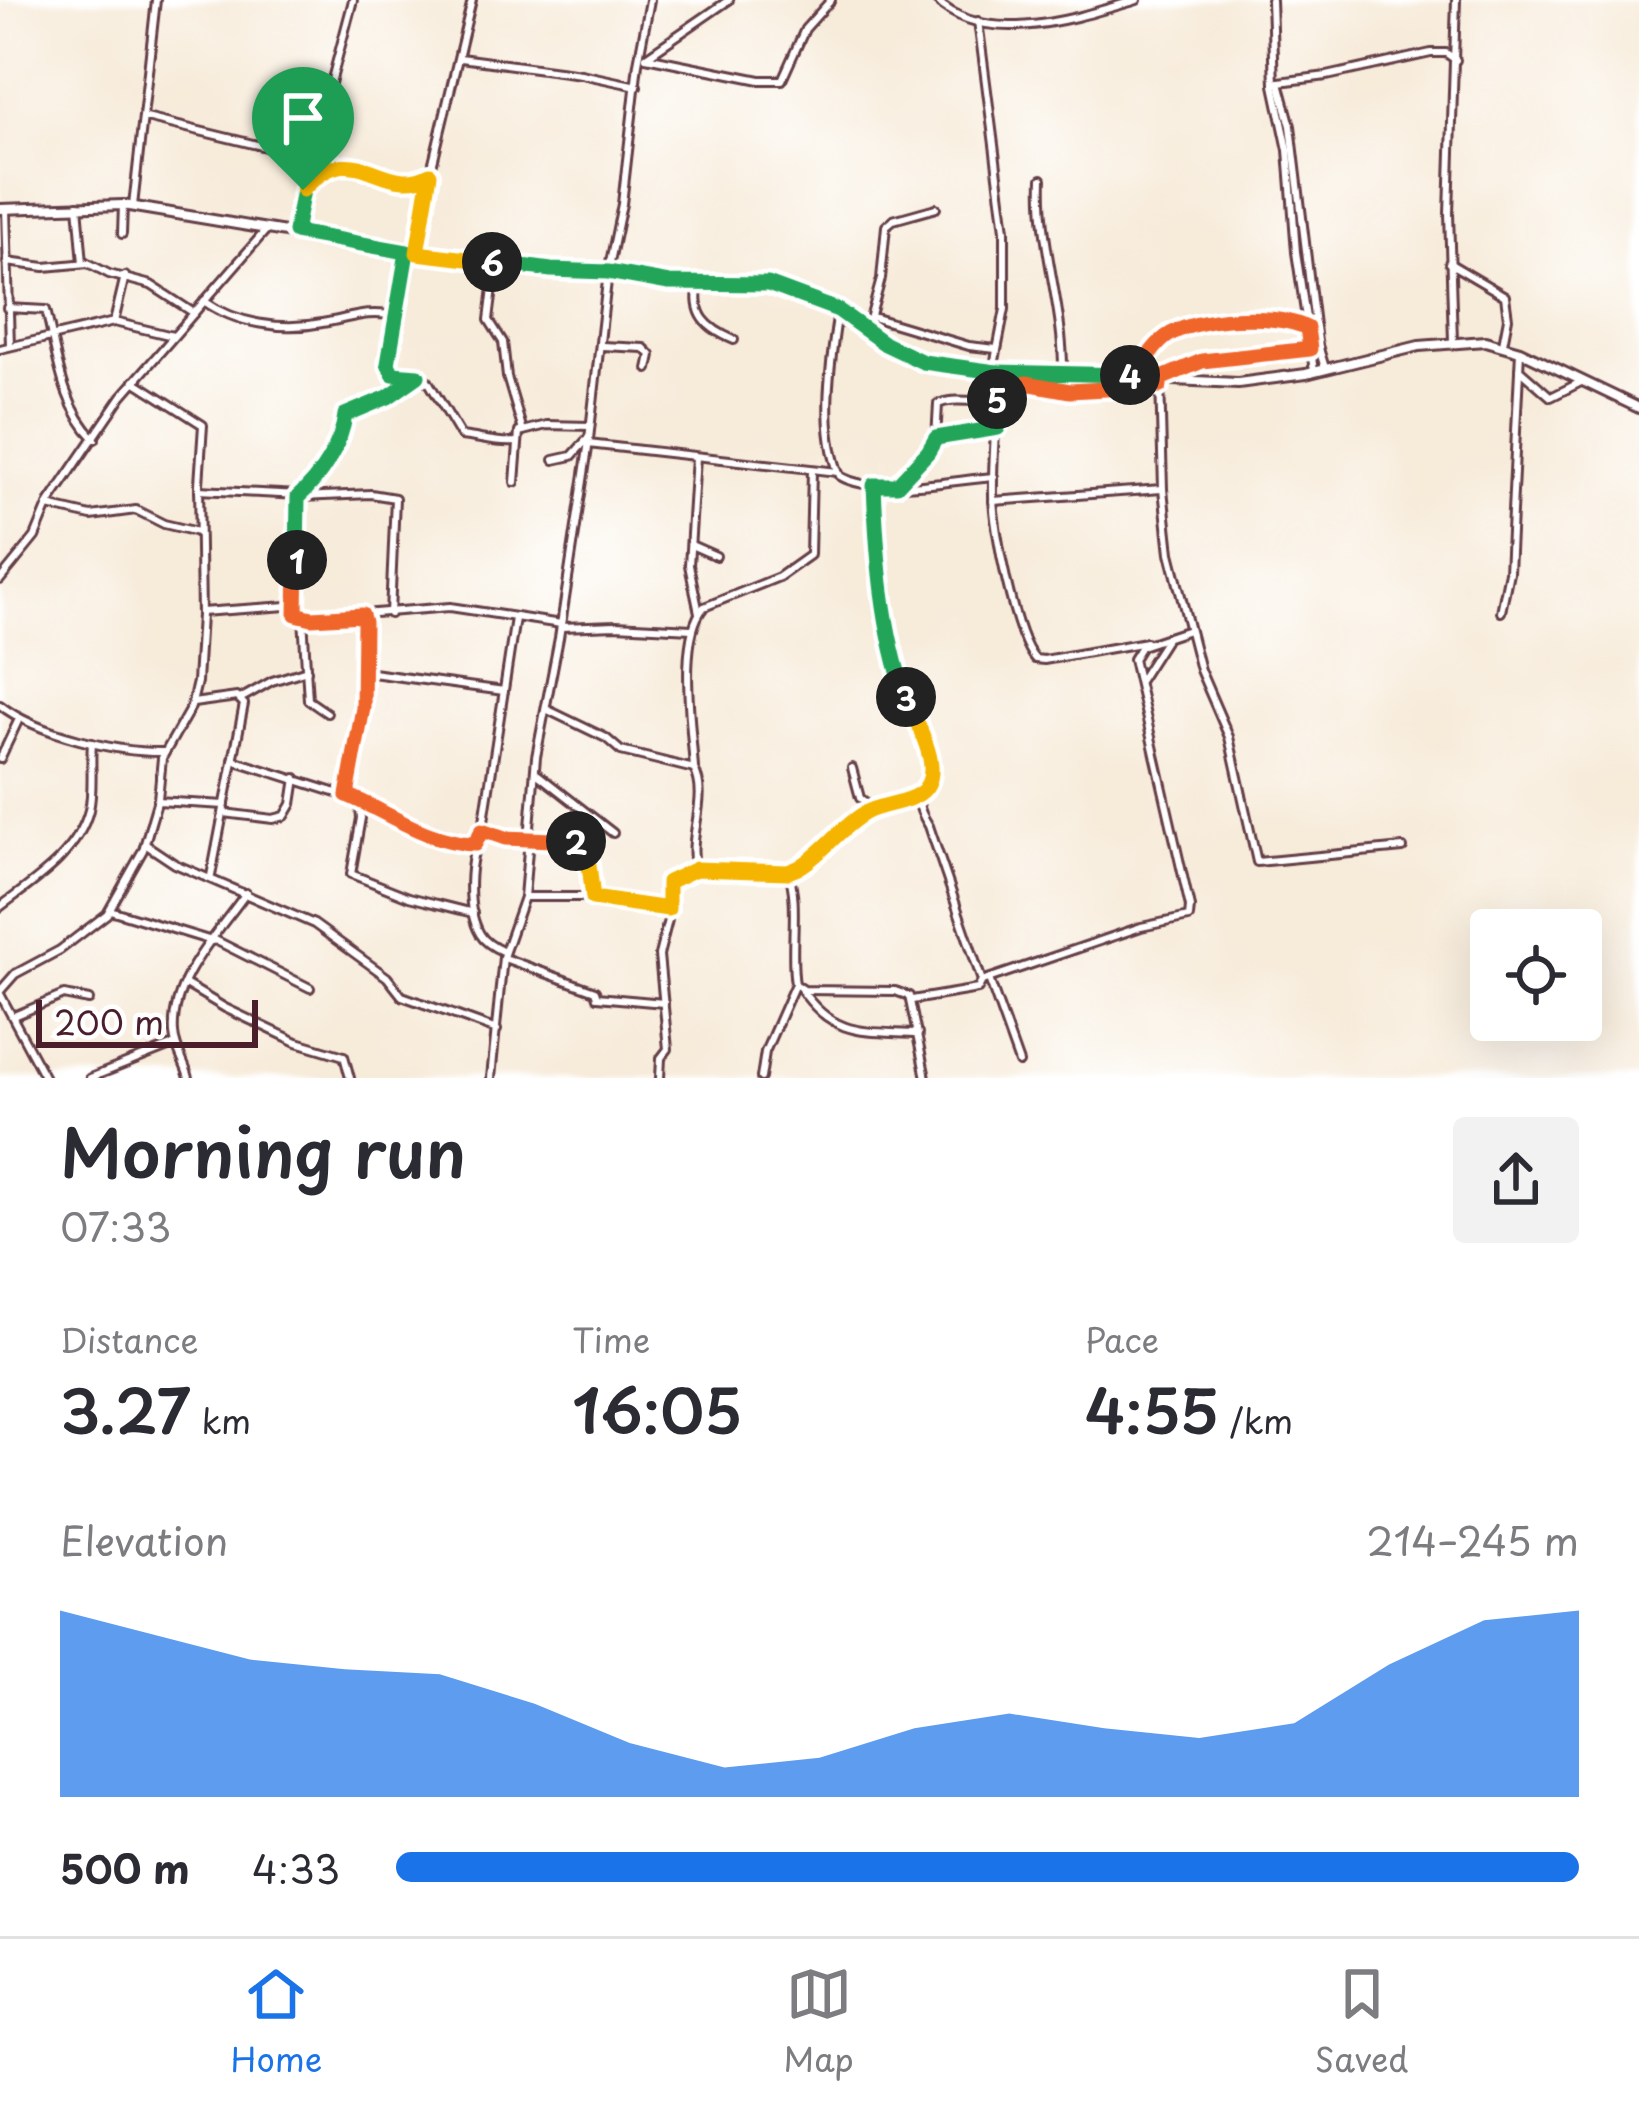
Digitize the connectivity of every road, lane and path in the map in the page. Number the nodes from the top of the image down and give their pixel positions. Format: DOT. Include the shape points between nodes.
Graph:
graph roads {
  1 [pos="156,0"];
  2 [pos="352,0"];
  3 [pos="472,0"];
  4 [pos="650,0"];
  5 [pos="729,0"];
  6 [pos="831,0"];
  7 [pos="936,0"];
  8 [pos="1137,0"];
  9 [pos="1271,0"];
  10 [pos="1456,0"];
  11 [pos="978,22"];
  12 [pos="646,57"];
  13 [pos="460,58"];
  14 [pos="1456,60"];
  15 [pos="638,63"];
  16 [pos="1276,81"];
  17 [pos="637,86"];
  18 [pos="146,118"];
  19 [pos="311,158"];
  20 [pos="430,174"];
  21 [pos="1042,179"];
  22 [pos="303,190"];
  23 [pos="78,205"];
  24 [pos="128,206"];
  25 [pos="3,208"];
  26 [pos="936,208"];
  27 [pos="267,229"];
  28 [pos="295,232"];
  29 [pos="122,235"];
  30 [pos="412,252"];
  31 [pos="7,262"];
  32 [pos="83,263"];
  33 [pos="496,263"];
  34 [pos="1449,263"];
  35 [pos="608,272"];
  36 [pos="125,276"];
  37 [pos="699,284"];
  38 [pos="204,301"];
  39 [pos="8,308"];
  40 [pos="838,310"];
  41 [pos="194,313"];
  42 [pos="398,316"];
  43 [pos="872,317"];
  44 [pos="115,322"];
  45 [pos="1307,328"];
  46 [pos="867,330"];
  47 [pos="49,335"];
  48 [pos="173,336"];
  49 [pos="734,340"];
  50 [pos="1453,341"];
  51 [pos="1503,344"];
  52 [pos="10,346"];
  53 [pos="602,346"];
  54 [pos="1310,349"];
  55 [pos="0,350"];
  56 [pos="996,350"];
  57 [pos="1520,351"];
  58 [pos="1519,368"];
  59 [pos="648,369"];
  60 [pos="1320,371"];
  61 [pos="995,372"];
  62 [pos="1063,373"];
  63 [pos="418,376"];
  64 [pos="1136,376"];
  65 [pos="1584,379"];
  66 [pos="134,381"];
  67 [pos="1161,382"];
  68 [pos="997,398"];
  69 [pos="1639,408"];
  70 [pos="591,426"];
  71 [pos="998,428"];
  72 [pos="523,431"];
  73 [pos="936,438"];
  74 [pos="95,439"];
  75 [pos="589,440"];
  76 [pos="516,442"];
  77 [pos="696,457"];
  78 [pos="554,460"];
  79 [pos="812,470"];
  80 [pos="838,472"];
  81 [pos="994,477"];
  82 [pos="515,482"];
  83 [pos="874,485"];
  84 [pos="897,485"];
  85 [pos="1163,489"];
  86 [pos="199,490"];
  87 [pos="299,496"];
  88 [pos="993,501"];
  89 [pos="48,506"];
  90 [pos="198,532"];
  91 [pos="691,545"];
  92 [pos="716,556"];
  93 [pos="0,580"];
  94 [pos="201,612"];
  95 [pos="699,613"];
  96 [pos="1501,613"];
  97 [pos="390,614"];
  98 [pos="300,615"];
  99 [pos="362,615"];
  100 [pos="515,618"];
  101 [pos="561,626"];
  102 [pos="692,629"];
  103 [pos="1189,630"];
  104 [pos="1170,637"];
  105 [pos="1150,643"];
  106 [pos="307,670"];
  107 [pos="365,672"];
  108 [pos="1139,683"];
  109 [pos="504,691"];
  110 [pos="240,699"];
  111 [pos="193,703"];
  112 [pos="0,705"];
  113 [pos="547,709"];
  114 [pos="327,713"];
  115 [pos="20,719"];
  116 [pos="92,743"];
  117 [pos="165,752"];
  118 [pos="0,759"];
  119 [pos="233,760"];
  120 [pos="852,768"];
  121 [pos="694,770"];
  122 [pos="536,773"];
  123 [pos="296,778"];
  124 [pos="347,795"];
  125 [pos="918,795"];
  126 [pos="157,801"];
  127 [pos="361,803"];
  128 [pos="224,809"];
  129 [pos="874,809"];
  130 [pos="482,830"];
  131 [pos="613,833"];
  132 [pos="528,838"];
  133 [pos="145,844"];
  134 [pos="475,844"];
  135 [pos="1403,848"];
  136 [pos="696,869"];
  137 [pos="788,872"];
  138 [pos="211,876"];
  139 [pos="246,893"];
  140 [pos="524,897"];
  141 [pos="593,898"];
  142 [pos="0,907"];
  143 [pos="668,909"];
  144 [pos="110,910"];
  145 [pos="473,913"];
  146 [pos="213,940"];
  147 [pos="504,955"];
  148 [pos="986,980"];
  149 [pos="185,984"];
  150 [pos="798,987"];
  151 [pos="310,988"];
  152 [pos="0,992"];
  153 [pos="89,1000"];
  154 [pos="912,1000"];
  155 [pos="664,1003"];
  156 [pos="7,1012"];
  157 [pos="497,1030"];
  158 [pos="918,1034"];
  159 [pos="176,1044"];
  160 [pos="1019,1063"];
  161 [pos="45,1078"];
  162 [pos="90,1078"];
  163 [pos="189,1078"];
  164 [pos="350,1078"];
  165 [pos="491,1078"];
  166 [pos="660,1078"];
  167 [pos="760,1078"];
  168 [pos="926,1078"];
  1 -- 18 [label="street"];
  2 -- 19 [label="street"];
  3 -- 13 [label="street"];
  4 -- 15 [label="street"];
  5 -- 12 [label="street"];
  6 -- 12 [label="street" via="805,29 779,81"];
  7 -- 11 [label="street"];
  8 -- 11 [label="street" via="1038,23"];
  9 -- 16 [label="street"];
  10 -- 14 [label="street"];
  11 -- 56 [label="street" via="1005,230"];
  12 -- 15 [label="street"];
  13 -- 17 [label="street"];
  13 -- 20 [label="street"];
  14 -- 16 [label="street" via="1431,53"];
  14 -- 34 [label="street"];
  15 -- 17 [label="street"];
  16 -- 45 [label="street"];
  16 -- 60 [label="street" via="1291,126"];
  17 -- 35 [label="street"];
  18 -- 19 [label="street"];
  18 -- 24 [label="street"];
  19 -- 22 [label="street"];
  20 -- 22 [label="street" via="408,180 335,165"];
  20 -- 30 [label="street"];
  21 -- 62 [label="street"];
  22 -- 28 [label="street"];
  23 -- 24 [label="street"];
  23 -- 25 [label="street"];
  23 -- 32 [label="street"];
  24 -- 27 [label="street"];
  24 -- 29 [label="street"];
  25 -- 31 [label="street"];
  26 -- 43 [label="street" via="886,226"];
  27 -- 28 [label="street"];
  27 -- 38 [label="street"];
  28 -- 30 [label="street"];
  30 -- 33 [label="street"];
  30 -- 42 [label="street"];
  31 -- 32 [label="street"];
  31 -- 39 [label="street"];
  32 -- 36 [label="street"];
  33 -- 35 [label="street"];
  33 -- 72 [label="street" via="490,326 503,342"];
  34 -- 50 [label="street"];
  34 -- 51 [label="street" via="1505,296"];
  35 -- 37 [label="street"];
  35 -- 53 [label="street"];
  36 -- 41 [label="street"];
  36 -- 44 [label="street"];
  37 -- 40 [label="street" via="768,284"];
  37 -- 49 [label="street" via="699,316"];
  38 -- 41 [label="street"];
  38 -- 42 [label="street" via="255,323"];
  39 -- 47 [label="street" via="46,310"];
  39 -- 52 [label="street"];
  40 -- 46 [label="street"];
  40 -- 80 [label="street" via="829,388"];
  41 -- 48 [label="street"];
  42 -- 63 [label="street" via="389,371"];
  43 -- 46 [label="street"];
  43 -- 56 [label="street"];
  44 -- 47 [label="street"];
  44 -- 48 [label="street"];
  45 -- 54 [label="street"];
  45 -- 64 [label="street" via="1265,317 1188,326 1159,344"];
  46 -- 61 [label="street" via="923,362"];
  47 -- 52 [label="street"];
  47 -- 74 [label="street" via="76,414"];
  48 -- 66 [label="street"];
  50 -- 51 [label="street"];
  50 -- 60 [label="street"];
  51 -- 57 [label="street"];
  52 -- 55 [label="street"];
  53 -- 59 [label="street" via="644,348"];
  53 -- 70 [label="street"];
  54 -- 60 [label="street"];
  54 -- 67 [label="street" via="1202,361"];
  56 -- 61 [label="street"];
  57 -- 58 [label="street"];
  57 -- 65 [label="street"];
  58 -- 65 [label="street" via="1551,397"];
  58 -- 96 [label="street"];
  60 -- 67 [label="street"];
  61 -- 62 [label="street"];
  61 -- 68 [label="street"];
  62 -- 64 [label="street"];
  63 -- 76 [label="street" via="461,436"];
  63 -- 87 [label="street" via="345,415 336,450"];
  64 -- 67 [label="street"];
  65 -- 69 [label="street"];
  66 -- 74 [label="street"];
  66 -- 86 [label="street" via="202,422"];
  67 -- 68 [label="street" via="1070,391 1026,383"];
  67 -- 85 [label="street"];
  68 -- 71 [label="street"];
  68 -- 73 [label="street" via="940,402"];
  70 -- 72 [label="street"];
  70 -- 75 [label="street"];
  71 -- 73 [label="street"];
  71 -- 81 [label="street"];
  72 -- 76 [label="street"];
  73 -- 84 [label="street"];
  74 -- 89 [label="street"];
  75 -- 77 [label="street"];
  75 -- 78 [label="street"];
  75 -- 101 [label="street"];
  76 -- 82 [label="street"];
  77 -- 79 [label="street"];
  77 -- 91 [label="street"];
  79 -- 80 [label="street"];
  79 -- 95 [label="street" via="810,555"];
  80 -- 83 [label="street"];
  81 -- 84 [label="street"];
  81 -- 88 [label="street"];
  83 -- 84 [label="street"];
  83 -- 125 [label="street" via="892,655 932,767"];
  85 -- 88 [label="street"];
  85 -- 103 [label="street"];
  86 -- 87 [label="street"];
  86 -- 90 [label="street"];
  87 -- 97 [label="street" via="395,498"];
  87 -- 98 [label="street"];
  88 -- 105 [label="street" via="1016,621 1032,656"];
  89 -- 90 [label="street" via="91,516 136,510"];
  89 -- 93 [label="street"];
  90 -- 94 [label="street"];
  91 -- 92 [label="street"];
  91 -- 95 [label="street"];
  94 -- 98 [label="street" via="287,606"];
  94 -- 111 [label="street"];
  95 -- 102 [label="street"];
  97 -- 99 [label="street"];
  97 -- 100 [label="street" via="450,607"];
  98 -- 99 [label="street"];
  98 -- 106 [label="street"];
  99 -- 107 [label="street"];
  100 -- 101 [label="street"];
  100 -- 109 [label="street"];
  101 -- 102 [label="street"];
  101 -- 113 [label="street"];
  102 -- 121 [label="street"];
  103 -- 104 [label="street"];
  103 -- 135 [label="street" via="1229,737 1257,862"];
  104 -- 105 [label="street"];
  104 -- 108 [label="street"];
  105 -- 108 [label="street" via="1135,652"];
  106 -- 110 [label="street"];
  106 -- 114 [label="street" via="308,700"];
  107 -- 109 [label="street"];
  107 -- 124 [label="street"];
  108 -- 148 [label="street" via="1189,917"];
  109 -- 130 [label="street"];
  110 -- 111 [label="street"];
  110 -- 119 [label="street"];
  111 -- 117 [label="street"];
  112 -- 115 [label="street"];
  113 -- 121 [label="street" via="621,752"];
  113 -- 122 [label="street"];
  115 -- 116 [label="street"];
  115 -- 118 [label="street"];
  116 -- 117 [label="street"];
  116 -- 142 [label="street" via="84,823 38,882"];
  117 -- 126 [label="street"];
  119 -- 123 [label="street"];
  119 -- 128 [label="street"];
  120 -- 129 [label="street" via="860,798"];
  121 -- 136 [label="street"];
  122 -- 131 [label="street"];
  122 -- 132 [label="street"];
  123 -- 124 [label="street"];
  123 -- 128 [label="street" via="285,816"];
  124 -- 127 [label="street"];
  125 -- 129 [label="street"];
  125 -- 148 [label="street"];
  126 -- 128 [label="street"];
  126 -- 133 [label="street"];
  127 -- 134 [label="street" via="430,836"];
  127 -- 145 [label="street" via="352,874"];
  128 -- 138 [label="street"];
  129 -- 137 [label="street"];
  130 -- 132 [label="street"];
  130 -- 134 [label="street"];
  132 -- 140 [label="street"];
  132 -- 141 [label="street" via="585,844"];
  133 -- 138 [label="street"];
  133 -- 144 [label="street"];
  134 -- 145 [label="street"];
  136 -- 137 [label="street"];
  136 -- 143 [label="street" via="668,882"];
  137 -- 150 [label="street"];
  138 -- 139 [label="street"];
  139 -- 146 [label="street"];
  139 -- 157 [label="street" via="334,937 402,996"];
  140 -- 141 [label="street"];
  140 -- 147 [label="street"];
  141 -- 143 [label="street"];
  143 -- 155 [label="street" via="658,955"];
  144 -- 146 [label="street"];
  144 -- 152 [label="street"];
  145 -- 147 [label="street" via="481,936"];
  146 -- 149 [label="street"];
  146 -- 151 [label="street"];
  147 -- 155 [label="street" via="597,997"];
  147 -- 157 [label="street"];
  148 -- 154 [label="street" via="978,989"];
  148 -- 160 [label="street"];
  149 -- 159 [label="street"];
  149 -- 164 [label="street" via="297,1042 344,1056"];
  150 -- 154 [label="street" via="895,991"];
  150 -- 158 [label="street" via="838,1027"];
  150 -- 167 [label="street"];
  152 -- 156 [label="street"];
  153 -- 156 [label="street" via="64,995"];
  154 -- 158 [label="street"];
  155 -- 166 [label="street" via="668,1049"];
  156 -- 161 [label="street"];
  157 -- 165 [label="street"];
  158 -- 168 [label="street"];
  159 -- 162 [label="street"];
  159 -- 163 [label="street"];
}
